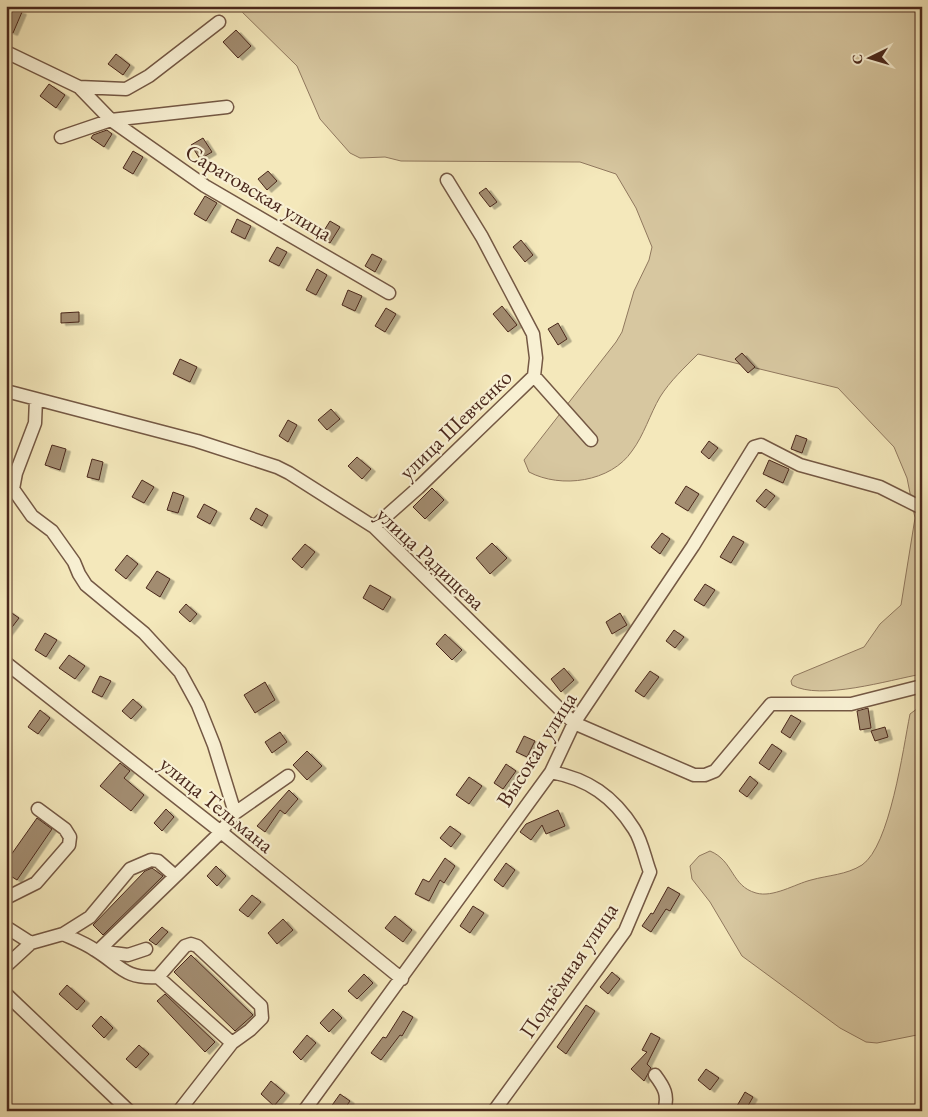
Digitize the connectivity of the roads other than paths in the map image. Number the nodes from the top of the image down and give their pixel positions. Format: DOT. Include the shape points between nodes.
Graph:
graph roads {
  1 [pos="219,22"];
  2 [pos="6,52"];
  3 [pos="79,86"];
  4 [pos="227,107"];
  5 [pos="111,120"];
  6 [pos="61,137"];
  7 [pos="447,180"];
  8 [pos="389,293"];
  9 [pos="534,376"];
  10 [pos="6,391"];
  11 [pos="36,399"];
  12 [pos="591,440"];
  13 [pos="922,508"];
  14 [pos="374,527"];
  15 [pos="6,663"];
  16 [pos="922,686"];
  17 [pos="574,723"];
  18 [pos="551,772"];
  19 [pos="288,776"];
  20 [pos="38,809"];
  21 [pos="235,813"];
  22 [pos="221,832"];
  23 [pos="174,875"];
  24 [pos="6,898"];
  25 [pos="6,926"];
  26 [pos="63,934"];
  27 [pos="31,943"];
  28 [pos="146,948"];
  29 [pos="98,951"];
  30 [pos="6,966"];
  31 [pos="158,977"];
  32 [pos="402,979"];
  33 [pos="6,994"];
  34 [pos="232,1043"];
  35 [pos="655,1075"];
  36 [pos="130,1111"];
  37 [pos="179,1111"];
  38 [pos="304,1111"];
  39 [pos="494,1111"];
  40 [pos="664,1111"];
  1 -- 3 [label="street" via="149,76 126,88"];
  2 -- 3 [label="street"];
  3 -- 5 [label="street, Саратовская улица"];
  4 -- 5 [label="street"];
  5 -- 6 [label="street"];
  5 -- 8 [label="street, Саратовская улица" via="205,186"];
  7 -- 9 [label="street, улица Шевченко" via="482,236 533,334"];
  9 -- 12 [label="street"];
  9 -- 14 [label="street, улица Шевченко"];
  10 -- 11 [label="street, улица Радищева"];
  11 -- 14 [label="street, улица Радищева" via="197,441 277,467"];
  11 -- 21 [label="street" via="35,423 13,489 32,516 52,532 86,585 144,633 180,672 214,745"];
  13 -- 17 [label="street, Высокая улица" via="880,487 800,465 761,445 754,447 693,546"];
  14 -- 17 [label="street, улица Радищева"];
  15 -- 22 [label="street, улица Тельмана"];
  16 -- 17 [label="street" via="851,704 771,704 715,771 705,776 694,775"];
  17 -- 18 [label="street, Высокая улица"];
  18 -- 32 [label="street, Высокая улица"];
  18 -- 39 [label="street, Подъёмная улица" via="574,776 606,795 635,830 650,872 624,931"];
  19 -- 21 [label="street"];
  20 -- 24 [label="street" via="65,829 70,837 69,846 36,884"];
  21 -- 22 [label="street"];
  22 -- 23 [label="street"];
  22 -- 32 [label="street, улица Тельмана"];
  23 -- 26 [label="street" via="158,861 151,860 130,869 90,917"];
  23 -- 29 [label="street"];
  25 -- 27 [label="street"];
  26 -- 27 [label="street"];
  26 -- 29 [label="street"];
  27 -- 30 [label="street"];
  28 -- 29 [label="street" via="128,955"];
  29 -- 31 [label="street" via="115,966 141,978"];
  31 -- 34 [label="street"];
  31 -- 34 [label="street" via="185,946 197,946 261,1006 262,1018"];
  32 -- 38 [label="street, Высокая улица"];
  33 -- 36 [label="street"];
  34 -- 37 [label="street"];
  35 -- 40 [label="street" via="665,1088 667,1100"];
}
